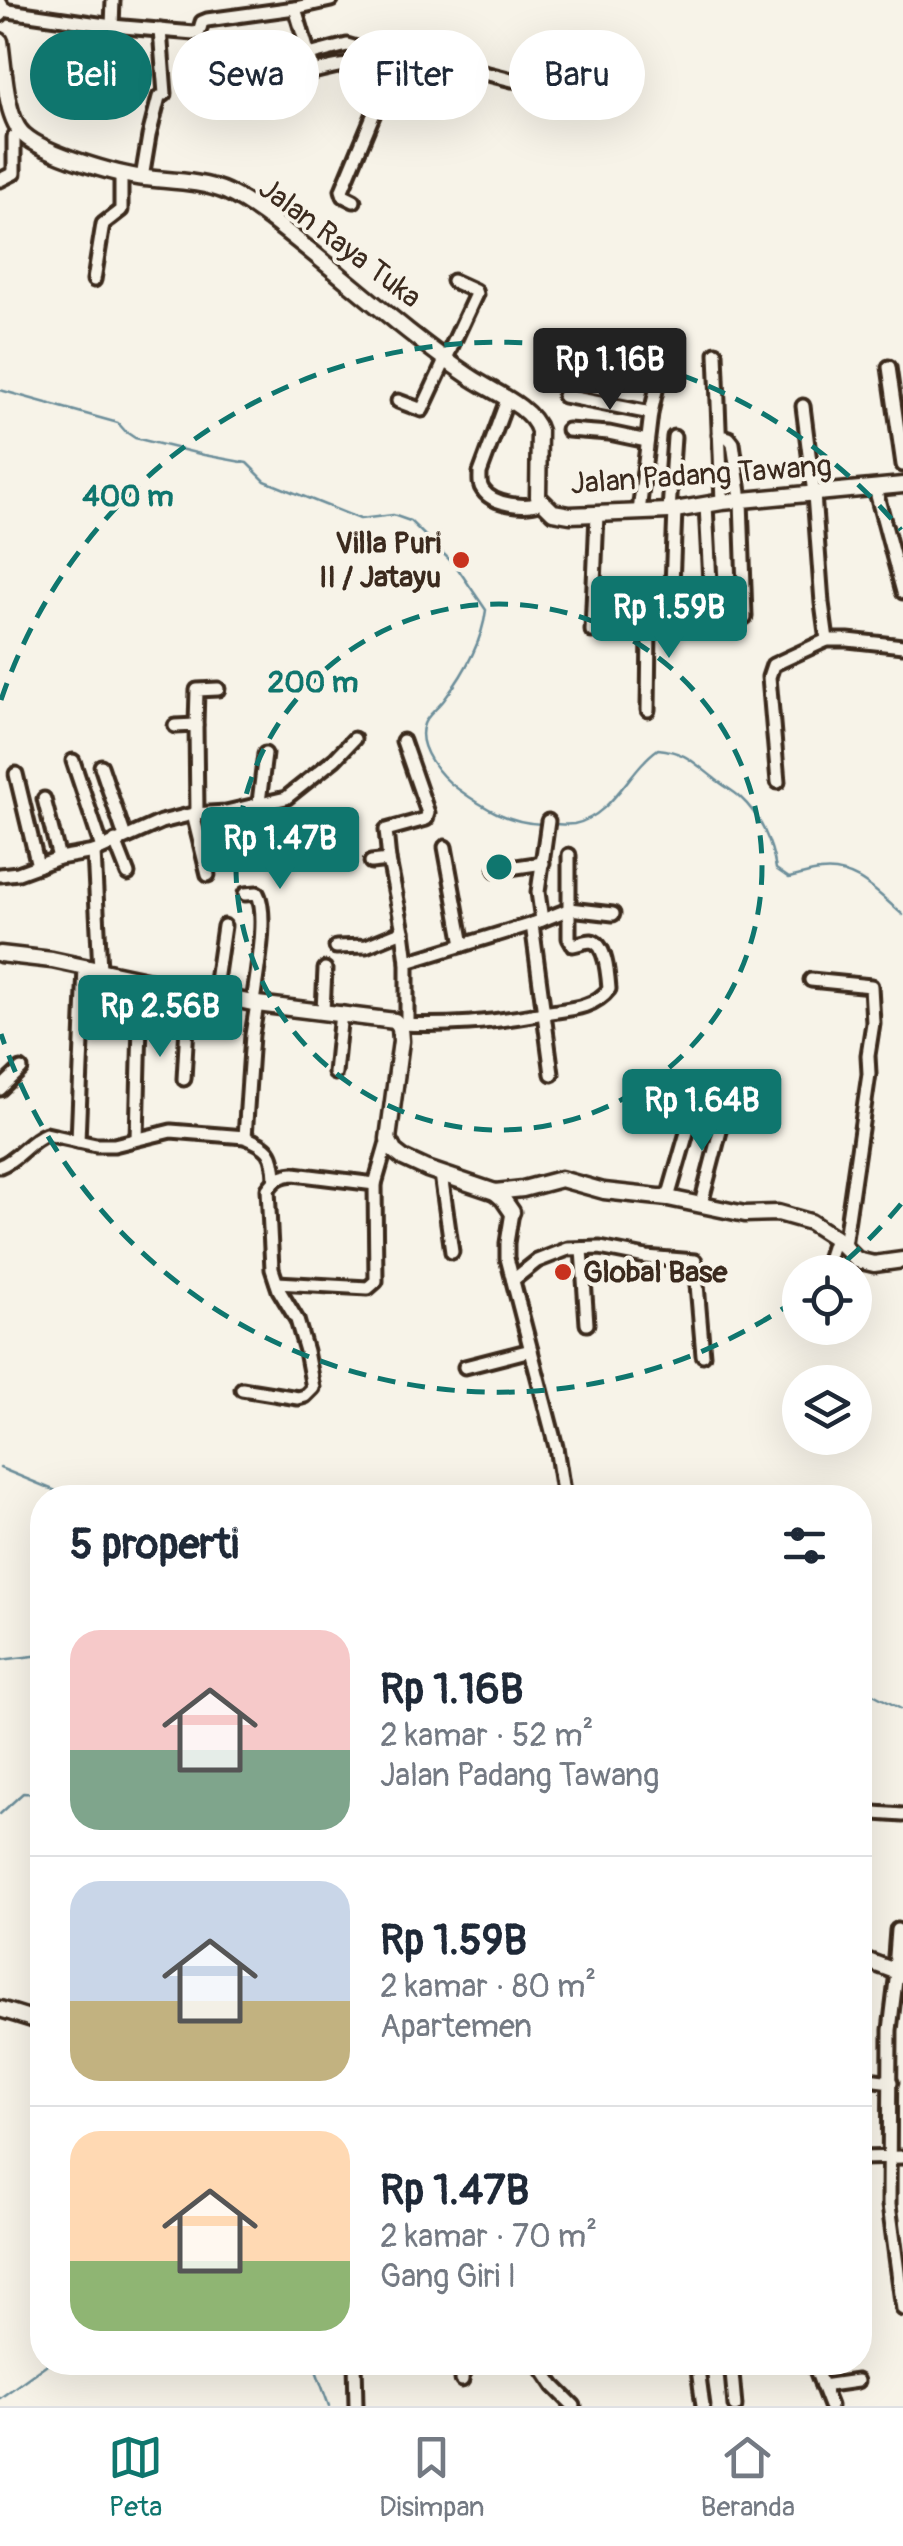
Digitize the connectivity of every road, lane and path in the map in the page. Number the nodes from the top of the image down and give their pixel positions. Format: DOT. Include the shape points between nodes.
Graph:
graph roads {
  1 [pos="113,0"];
  2 [pos="331,0"];
  3 [pos="295,8"];
  4 [pos="1,10"];
  5 [pos="112,26"];
  6 [pos="160,30"];
  7 [pos="302,30"];
  8 [pos="0,41"];
  9 [pos="319,52"];
  10 [pos="319,71"];
  11 [pos="509,79"];
  12 [pos="18,135"];
  13 [pos="0,141"];
  14 [pos="121,173"];
  15 [pos="142,178"];
  16 [pos="0,180"];
  17 [pos="354,201"];
  18 [pos="94,280"];
  19 [pos="453,281"];
  20 [pos="716,353"];
  21 [pos="445,358"];
  22 [pos="889,367"];
  23 [pos="661,368"];
  24 [pos="564,396"];
  25 [pos="507,400"];
  26 [pos="398,402"];
  27 [pos="803,406"];
  28 [pos="528,412"];
  29 [pos="650,413"];
  30 [pos="568,430"];
  31 [pos="720,435"];
  32 [pos="674,437"];
  33 [pos="647,440"];
  34 [pos="903,465"];
  35 [pos="903,485"];
  36 [pos="875,488"];
  37 [pos="814,494"];
  38 [pos="741,500"];
  39 [pos="540,502"];
  40 [pos="714,503"];
  41 [pos="672,510"];
  42 [pos="639,512"];
  43 [pos="596,514"];
  44 [pos="903,592"];
  45 [pos="711,602"];
  46 [pos="745,617"];
  47 [pos="592,631"];
  48 [pos="827,640"];
  49 [pos="903,646"];
  50 [pos="218,689"];
  51 [pos="648,710"];
  52 [pos="196,725"];
  53 [pos="175,726"];
  54 [pos="354,739"];
  55 [pos="403,741"];
  56 [pos="265,754"];
  57 [pos="73,761"];
  58 [pos="101,766"];
  59 [pos="16,774"];
  60 [pos="778,782"];
  61 [pos="44,799"];
  62 [pos="259,802"];
  63 [pos="194,813"];
  64 [pos="548,821"];
  65 [pos="120,839"];
  66 [pos="445,848"];
  67 [pos="98,850"];
  68 [pos="569,854"];
  69 [pos="59,858"];
  70 [pos="389,860"];
  71 [pos="371,862"];
  72 [pos="542,863"];
  73 [pos="38,866"];
  74 [pos="496,870"];
  75 [pos="128,874"];
  76 [pos="0,875"];
  77 [pos="208,876"];
  78 [pos="245,894"];
  79 [pos="570,909"];
  80 [pos="614,914"];
  81 [pos="537,922"];
  82 [pos="224,926"];
  83 [pos="403,931"];
  84 [pos="463,945"];
  85 [pos="336,947"];
  86 [pos="0,954"];
  87 [pos="408,962"];
  88 [pos="93,969"];
  89 [pos="325,969"];
  90 [pos="143,980"];
  91 [pos="810,980"];
  92 [pos="188,990"];
  93 [pos="214,995"];
  94 [pos="255,1001"];
  95 [pos="323,1011"];
  96 [pos="341,1013"];
  97 [pos="543,1013"];
  98 [pos="403,1024"];
  99 [pos="21,1070"];
  100 [pos="335,1074"];
  101 [pos="552,1074"];
  102 [pos="184,1078"];
  103 [pos="0,1089"];
  104 [pos="698,1098"];
  105 [pos="720,1132"];
  106 [pos="138,1138"];
  107 [pos="244,1138"];
  108 [pos="388,1139"];
  109 [pos="78,1141"];
  110 [pos="0,1166"];
  111 [pos="442,1174"];
  112 [pos="275,1179"];
  113 [pos="375,1184"];
  114 [pos="524,1189"];
  115 [pos="495,1192"];
  116 [pos="668,1198"];
  117 [pos="701,1204"];
  118 [pos="512,1212"];
  119 [pos="839,1242"];
  120 [pos="582,1249"];
  121 [pos="452,1252"];
  122 [pos="832,1255"];
  123 [pos="903,1260"];
  124 [pos="513,1280"];
  125 [pos="277,1283"];
  126 [pos="587,1324"];
  127 [pos="531,1350"];
  128 [pos="703,1355"];
  129 [pos="465,1368"];
  130 [pos="242,1389"];
  131 [pos="562,1485"];
  132 [pos="872,1813"];
  133 [pos="903,1815"];
  134 [pos="897,1930"];
  135 [pos="872,1962"];
  136 [pos="898,1972"];
  137 [pos="0,2009"];
  138 [pos="30,2018"];
  139 [pos="872,2080"];
  140 [pos="890,2082"];
  141 [pos="896,2158"];
  142 [pos="898,2241"];
  143 [pos="903,2309"];
  144 [pos="355,2375"];
  145 [pos="462,2375"];
  146 [pos="547,2375"];
  147 [pos="699,2375"];
  148 [pos="733,2375"];
  149 [pos="818,2375"];
  150 [pos="462,2380"];
  151 [pos="857,2381"];
  152 [pos="822,2386"];
  153 [pos="356,2406"];
  154 [pos="574,2406"];
  155 [pos="704,2406"];
  156 [pos="735,2406"];
  157 [pos="830,2406"];
  1 -- 5 [label="street"];
  2 -- 3 [label="street"];
  3 -- 6 [label="street" via="207,20 194,34"];
  3 -- 7 [label="street"];
  4 -- 5 [label="street"];
  5 -- 6 [label="street"];
  6 -- 15 [label="street" via="162,96"];
  8 -- 12 [label="street"];
  9 -- 11 [label="street" via="348,45 435,54 460,68"];
  10 -- 17 [label="street" via="359,69 360,86 376,102 342,190"];
  12 -- 13 [label="street"];
  12 -- 14 [label="street, Jalan Raya Tuka"];
  12 -- 16 [label="street" via="14,173"];
  14 -- 15 [label="street, Jalan Raya Tuka"];
  14 -- 18 [label="street" via="123,206 103,224"];
  15 -- 21 [label="street, Jalan Raya Tuka" via="231,194"];
  19 -- 21 [label="street" via="476,294"];
  20 -- 31 [label="street"];
  21 -- 25 [label="street, Jalan Raya Tuka"];
  21 -- 26 [label="street" via="422,410"];
  22 -- 34 [label="street"];
  23 -- 29 [label="street"];
  24 -- 29 [label="street"];
  25 -- 28 [label="street, Jalan Raya Tuka"];
  25 -- 39 [label="street" via="480,484 491,497 520,507"];
  27 -- 37 [label="street"];
  28 -- 39 [label="street, Jalan Padang Tawang" via="540,431"];
  29 -- 33 [label="street"];
  30 -- 33 [label="street"];
  31 -- 38 [label="street" via="733,443"];
  31 -- 40 [label="street"];
  32 -- 41 [label="street"];
  33 -- 42 [label="street"];
  35 -- 36 [label="street, Jalan Padang Tawang"];
  36 -- 37 [label="street, Jalan Padang Tawang"];
  36 -- 44 [label="street"];
  37 -- 38 [label="street, Jalan Padang Tawang"];
  37 -- 48 [label="street"];
  38 -- 40 [label="street, Jalan Padang Tawang"];
  38 -- 46 [label="street"];
  39 -- 43 [label="street, Jalan Padang Tawang" via="561,515"];
  40 -- 41 [label="street, Jalan Padang Tawang"];
  40 -- 45 [label="street"];
  41 -- 42 [label="street, Jalan Padang Tawang"];
  41 -- 51 [label="street" via="671,611 649,627"];
  42 -- 43 [label="street, Jalan Padang Tawang"];
  43 -- 47 [label="street"];
  48 -- 49 [label="street"];
  48 -- 60 [label="street" via="770,668"];
  50 -- 52 [label="street" via="197,690"];
  52 -- 53 [label="street"];
  52 -- 63 [label="street"];
  54 -- 62 [label="street" via="286,798"];
  55 -- 70 [label="street" via="428,814 386,830"];
  56 -- 62 [label="street"];
  57 -- 67 [label="street"];
  58 -- 65 [label="street"];
  59 -- 73 [label="street"];
  61 -- 69 [label="street"];
  62 -- 63 [label="street"];
  63 -- 65 [label="street"];
  63 -- 77 [label="street"];
  64 -- 72 [label="street"];
  65 -- 67 [label="street"];
  65 -- 75 [label="street"];
  66 -- 84 [label="street"];
  67 -- 69 [label="street"];
  67 -- 88 [label="street"];
  68 -- 79 [label="street"];
  69 -- 73 [label="street"];
  70 -- 71 [label="street"];
  70 -- 83 [label="street"];
  72 -- 74 [label="street"];
  72 -- 81 [label="street"];
  73 -- 76 [label="street"];
  78 -- 94 [label="street" via="261,899"];
  79 -- 80 [label="street"];
  79 -- 81 [label="street"];
  79 -- 97 [label="street" via="568,938 573,944 596,943 609,988 576,1010"];
  81 -- 84 [label="street"];
  81 -- 97 [label="street"];
  82 -- 93 [label="street"];
  83 -- 85 [label="street" via="366,946"];
  83 -- 87 [label="street"];
  84 -- 87 [label="street"];
  86 -- 88 [label="street"];
  87 -- 98 [label="street"];
  88 -- 90 [label="street"];
  88 -- 109 [label="street"];
  89 -- 95 [label="street"];
  90 -- 92 [label="street"];
  90 -- 106 [label="street"];
  91 -- 119 [label="street" via="875,986 869,1074"];
  92 -- 93 [label="street"];
  92 -- 102 [label="street"];
  93 -- 94 [label="street"];
  94 -- 95 [label="street"];
  94 -- 107 [label="street"];
  95 -- 96 [label="street"];
  96 -- 98 [label="street"];
  96 -- 100 [label="street"];
  97 -- 98 [label="street" via="461,1026"];
  97 -- 101 [label="street"];
  98 -- 108 [label="street"];
  99 -- 103 [label="street"];
  104 -- 116 [label="street"];
  105 -- 117 [label="street"];
  106 -- 107 [label="street" via="171,1131"];
  106 -- 109 [label="street" via="114,1145"];
  107 -- 112 [label="street" via="269,1151"];
  108 -- 111 [label="street" via="404,1158"];
  108 -- 113 [label="street"];
  109 -- 110 [label="street" via="46,1134"];
  111 -- 115 [label="street"];
  111 -- 121 [label="street"];
  112 -- 113 [label="street" via="294,1174"];
  112 -- 125 [label="street" via="267,1207"];
  113 -- 125 [label="street" via="373,1285"];
  114 -- 115 [label="street"];
  114 -- 116 [label="street" via="560,1180"];
  114 -- 118 [label="street"];
  115 -- 118 [label="street"];
  116 -- 117 [label="street"];
  117 -- 119 [label="street" via="796,1217"];
  118 -- 124 [label="street" via="507,1258"];
  119 -- 122 [label="street"];
  119 -- 123 [label="street" via="865,1262"];
  120 -- 124 [label="street" via="537,1261"];
  120 -- 126 [label="street"];
  120 -- 128 [label="street" via="695,1261"];
  124 -- 127 [label="street"];
  125 -- 130 [label="street" via="297,1320 312,1388 298,1398"];
  127 -- 129 [label="street"];
  127 -- 131 [label="street"];
  132 -- 133 [label="street"];
  134 -- 136 [label="street"];
  135 -- 136 [label="street"];
  136 -- 140 [label="street"];
  137 -- 138 [label="street"];
  139 -- 140 [label="street"];
  140 -- 141 [label="street"];
  141 -- 142 [label="street" via="889,2205"];
  142 -- 143 [label="street"];
  144 -- 153 [label="street"];
  145 -- 150 [label="street"];
  146 -- 154 [label="street"];
  147 -- 155 [label="street"];
  148 -- 156 [label="street"];
  149 -- 152 [label="street"];
  151 -- 152 [label="street"];
  152 -- 157 [label="street"];
}
